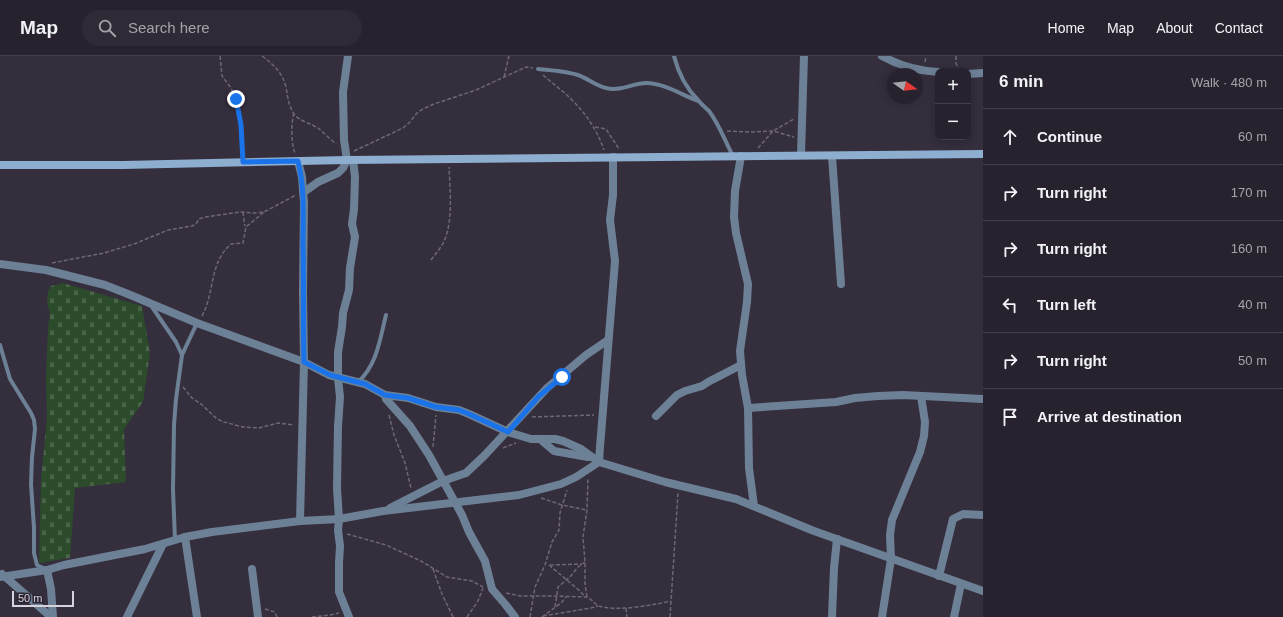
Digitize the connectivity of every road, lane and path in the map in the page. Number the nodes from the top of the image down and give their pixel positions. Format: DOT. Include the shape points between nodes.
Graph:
graph roads {
  1 [pos="220,56"];
  2 [pos="262,56"];
  3 [pos="348,56"];
  4 [pos="509,56"];
  5 [pos="674,56"];
  6 [pos="804,56"];
  7 [pos="882,56"];
  8 [pos="956,56"];
  9 [pos="958,68"];
  10 [pos="538,69"];
  11 [pos="935,72"];
  12 [pos="983,73"];
  13 [pos="971,74"];
  14 [pos="504,77"];
  15 [pos="698,101"];
  16 [pos="803,109"];
  17 [pos="294,113"];
  18 [pos="595,128"];
  19 [pos="719,130"];
  20 [pos="773,131"];
  21 [pos="802,139"];
  22 [pos="983,154"];
  23 [pos="737,156"];
  24 [pos="753,156"];
  25 [pos="801,156"];
  26 [pos="832,156"];
  27 [pos="610,157"];
  28 [pos="623,157"];
  29 [pos="349,158"];
  30 [pos="448,159"];
  31 [pos="298,161"];
  32 [pos="243,162"];
  33 [pos="0,165"];
  34 [pos="304,192"];
  35 [pos="243,212"];
  36 [pos="264,212"];
  37 [pos="246,227"];
  38 [pos="431,260"];
  39 [pos="0,264"];
  40 [pos="46,270"];
  41 [pos="841,284"];
  42 [pos="148,302"];
  43 [pos="386,315"];
  44 [pos="197,323"];
  45 [pos="608,340"];
  46 [pos="0,345"];
  47 [pos="182,355"];
  48 [pos="304,362"];
  49 [pos="741,365"];
  50 [pos="338,378"];
  51 [pos="179,381"];
  52 [pos="358,382"];
  53 [pos="385,395"];
  54 [pos="921,396"];
  55 [pos="983,399"];
  56 [pos="748,408"];
  57 [pos="388,413"];
  58 [pos="602,415"];
  59 [pos="656,416"];
  60 [pos="521,417"];
  61 [pos="302,426"];
  62 [pos="508,432"];
  63 [pos="540,439"];
  64 [pos="516,442"];
  65 [pos="501,449"];
  66 [pos="596,460"];
  67 [pos="592,467"];
  68 [pos="570,481"];
  69 [pos="443,482"];
  70 [pos="678,485"];
  71 [pos="531,493"];
  72 [pos="412,497"];
  73 [pos="455,503"];
  74 [pos="562,505"];
  75 [pos="754,506"];
  76 [pos="587,510"];
  77 [pos="384,511"];
  78 [pos="983,515"];
  79 [pos="339,520"];
  80 [pos="300,521"];
  81 [pos="338,530"];
  82 [pos="185,537"];
  83 [pos="837,539"];
  84 [pos="175,540"];
  85 [pos="163,544"];
  86 [pos="891,559"];
  87 [pos="585,562"];
  88 [pos="582,564"];
  89 [pos="545,565"];
  90 [pos="548,565"];
  91 [pos="252,569"];
  92 [pos="433,569"];
  93 [pos="47,570"];
  94 [pos="2,575"];
  95 [pos="939,576"];
  96 [pos="566,580"];
  97 [pos="961,584"];
  98 [pos="490,590"];
  99 [pos="983,591"];
  100 [pos="533,596"];
  101 [pos="556,596"];
  102 [pos="566,597"];
  103 [pos="586,597"];
  104 [pos="256,600"];
  105 [pos="672,601"];
  106 [pos="598,606"];
  107 [pos="555,607"];
  108 [pos="626,608"];
  109 [pos="346,609"];
  110 [pos="543,616"];
  111 [pos="52,617"];
  112 [pos="127,617"];
  113 [pos="197,617"];
  114 [pos="258,617"];
  115 [pos="277,617"];
  116 [pos="312,617"];
  117 [pos="349,617"];
  118 [pos="453,617"];
  119 [pos="467,617"];
  120 [pos="514,617"];
  121 [pos="530,617"];
  122 [pos="627,617"];
  123 [pos="670,617"];
  124 [pos="832,617"];
  125 [pos="882,617"];
  126 [pos="954,617"];
  1 -- 32 [label="path" via="222,76 233,92 239,111"];
  2 -- 17 [label="path" via="279,72"];
  3 -- 29 [label="street" via="343,92 344,140"];
  4 -- 14 [label="path"];
  5 -- 15 [label="lane" via="685,83"];
  6 -- 16 [label="street"];
  7 -- 11 [label="street" via="913,68"];
  8 -- 9 [label="path"];
  10 -- 14 [label="path" via="526,67"];
  10 -- 15 [label="lane" via="576,74 604,88 612,89 650,83"];
  10 -- 18 [label="path" via="572,99"];
  12 -- 13 [label="street"];
  14 -- 29 [label="path" via="476,90 434,104 417,113 402,128"];
  15 -- 19 [label="lane" via="710,112"];
  16 -- 20 [label="path" via="793,120"];
  16 -- 21 [label="street"];
  17 -- 29 [label="path" via="301,120 318,128"];
  17 -- 31 [label="path" via="292,145"];
  18 -- 27 [label="path"];
  18 -- 28 [label="path" via="606,129"];
  19 -- 20 [label="path"];
  19 -- 23 [label="lane"];
  20 -- 21 [label="path"];
  20 -- 24 [label="path" via="760,144"];
  21 -- 25 [label="street"];
  22 -- 26 [label="street"];
  23 -- 24 [label="street"];
  23 -- 28 [label="street"];
  23 -- 49 [label="street" via="734,217 748,284 741,339"];
  24 -- 25 [label="street"];
  25 -- 26 [label="street"];
  26 -- 41 [label="street"];
  27 -- 28 [label="street"];
  27 -- 30 [label="street"];
  27 -- 45 [label="street" via="613,195 610,220 615,261"];
  29 -- 30 [label="street"];
  29 -- 31 [label="street"];
  29 -- 34 [label="street" via="338,173"];
  29 -- 50 [label="street" via="355,177 352,224 355,236 338,352"];
  30 -- 38 [label="path" via="448,230 442,246"];
  31 -- 32 [label="street"];
  31 -- 34 [label="street"];
  32 -- 33 [label="street"];
  34 -- 36 [label="path"];
  34 -- 48 [label="street"];
  35 -- 36 [label="path"];
  35 -- 37 [label="path"];
  35 -- 40 [label="path" via="201,218 192,226 168,230 117,250 54,262 49,264"];
  36 -- 37 [label="path"];
  37 -- 44 [label="path" via="243,242 231,244 219,259 206,306"];
  39 -- 40 [label="street"];
  40 -- 42 [label="street" via="105,285"];
  42 -- 44 [label="street"];
  42 -- 47 [label="lane"];
  43 -- 52 [label="lane" via="373,363"];
  44 -- 47 [label="lane"];
  44 -- 48 [label="street"];
  45 -- 58 [label="street"];
  45 -- 60 [label="street" via="547,388"];
  46 -- 93 [label="lane" via="10,379 34,420 31,469 34,553 37,565"];
  47 -- 51 [label="lane"];
  48 -- 50 [label="street"];
  48 -- 61 [label="street"];
  49 -- 56 [label="street"];
  49 -- 59 [label="street" via="702,386 677,395"];
  50 -- 52 [label="street"];
  50 -- 79 [label="street"];
  51 -- 61 [label="path" via="189,396 224,422 253,428 278,423"];
  51 -- 84 [label="lane" via="173,454"];
  52 -- 53 [label="street"];
  53 -- 62 [label="street" via="459,410"];
  53 -- 69 [label="street" via="417,436"];
  54 -- 55 [label="street"];
  54 -- 56 [label="street" via="878,396 836,402"];
  54 -- 86 [label="street" via="925,422 924,436 892,520"];
  56 -- 75 [label="street" via="749,468"];
  57 -- 72 [label="path" via="405,463"];
  58 -- 60 [label="path"];
  58 -- 66 [label="street"];
  60 -- 62 [label="street"];
  61 -- 80 [label="street"];
  62 -- 63 [label="street"];
  62 -- 69 [label="street" via="466,473"];
  63 -- 66 [label="street" via="563,441 581,449"];
  63 -- 66 [label="street" via="554,451 574,453"];
  64 -- 65 [label="path"];
  66 -- 67 [label="street"];
  66 -- 70 [label="street"];
  67 -- 68 [label="street"];
  67 -- 76 [label="path" via="588,480"];
  68 -- 71 [label="street"];
  68 -- 74 [label="path"];
  69 -- 72 [label="street"];
  69 -- 73 [label="street"];
  70 -- 75 [label="street"];
  70 -- 105 [label="path"];
  71 -- 73 [label="street"];
  71 -- 74 [label="path"];
  72 -- 77 [label="street"];
  73 -- 77 [label="street"];
  73 -- 98 [label="street" via="485,561"];
  74 -- 76 [label="path"];
  74 -- 89 [label="path" via="559,530 552,542"];
  75 -- 83 [label="street"];
  76 -- 87 [label="path" via="583,537"];
  77 -- 79 [label="street"];
  78 -- 95 [label="street" via="963,514 953,519"];
  79 -- 80 [label="street"];
  79 -- 81 [label="street"];
  80 -- 82 [label="street"];
  81 -- 92 [label="path" via="386,545"];
  81 -- 109 [label="street" via="340,592"];
  82 -- 84 [label="street"];
  82 -- 113 [label="street"];
  83 -- 86 [label="street"];
  83 -- 124 [label="street"];
  84 -- 85 [label="street"];
  85 -- 93 [label="street"];
  85 -- 112 [label="street"];
  86 -- 95 [label="street"];
  86 -- 125 [label="street"];
  87 -- 88 [label="path"];
  87 -- 103 [label="path"];
  88 -- 90 [label="path"];
  88 -- 96 [label="path"];
  89 -- 90 [label="path"];
  89 -- 100 [label="path"];
  90 -- 96 [label="path"];
  91 -- 104 [label="street"];
  92 -- 98 [label="path" via="447,577 472,581"];
  92 -- 118 [label="path"];
  93 -- 94 [label="street"];
  93 -- 111 [label="street"];
  94 -- 111 [label="street"];
  95 -- 97 [label="street"];
  96 -- 101 [label="path" via="558,587"];
  96 -- 103 [label="path"];
  97 -- 99 [label="street"];
  97 -- 126 [label="street"];
  98 -- 100 [label="path"];
  98 -- 119 [label="path" via="478,601"];
  98 -- 120 [label="street"];
  100 -- 101 [label="path"];
  100 -- 121 [label="path"];
  101 -- 102 [label="path"];
  101 -- 107 [label="path"];
  102 -- 103 [label="path"];
  102 -- 107 [label="path"];
  103 -- 106 [label="path"];
  104 -- 114 [label="street"];
  104 -- 115 [label="path"];
  105 -- 108 [label="path"];
  105 -- 123 [label="path"];
  106 -- 108 [label="path"];
  106 -- 110 [label="path"];
  107 -- 110 [label="path"];
  108 -- 122 [label="path"];
  109 -- 116 [label="path" via="335,614"];
  109 -- 117 [label="street"];
}
